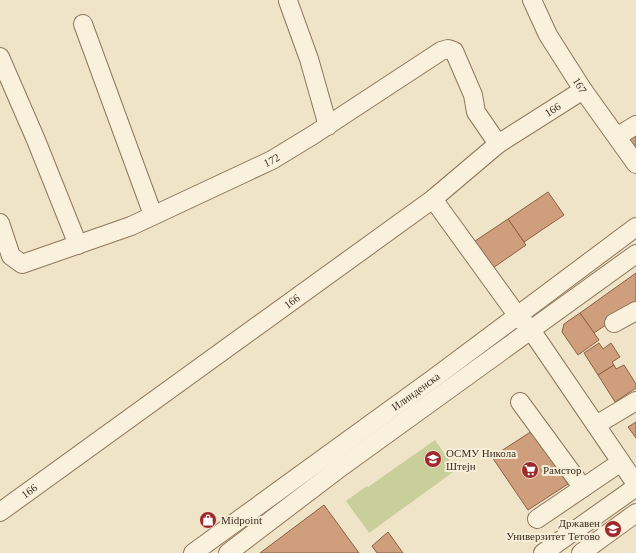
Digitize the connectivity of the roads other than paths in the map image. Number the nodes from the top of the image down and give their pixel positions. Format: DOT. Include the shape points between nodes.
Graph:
graph roads {
  1 [pos="532,0"];
  2 [pos="288,1"];
  3 [pos="83,24"];
  4 [pos="0,57"];
  5 [pos="583,90"];
  6 [pos="636,124"];
  7 [pos="328,126"];
  8 [pos="618,136"];
  9 [pos="498,144"];
  10 [pos="636,164"];
  11 [pos="432,199"];
  12 [pos="153,215"];
  13 [pos="0,223"];
  14 [pos="636,227"];
  15 [pos="78,245"];
  16 [pos="636,254"];
  17 [pos="5,258"];
  18 [pos="636,311"];
  19 [pos="517,314"];
  20 [pos="614,323"];
  21 [pos="531,330"];
  22 [pos="636,401"];
  23 [pos="520,402"];
  24 [pos="596,425"];
  25 [pos="621,462"];
  26 [pos="636,484"];
  27 [pos="636,487"];
  28 [pos="583,488"];
  29 [pos="0,512"];
  30 [pos="636,513"];
  31 [pos="537,519"];
  32 [pos="193,553"];
  33 [pos="228,553"];
  34 [pos="543,553"];
  35 [pos="581,553"];
  1 -- 5 [label="street, 167" via="548,35"];
  2 -- 7 [label="street" via="309,59"];
  3 -- 12 [label="street"];
  4 -- 15 [label="street"];
  5 -- 8 [label="street, 167"];
  5 -- 9 [label="street, 166"];
  6 -- 8 [label="street"];
  7 -- 9 [label="street, 172" via="441,51 448,49 454,51 473,95 476,112"];
  7 -- 12 [label="street, 172" via="272,160"];
  8 -- 10 [label="street, 167"];
  9 -- 11 [label="street, 166"];
  11 -- 19 [label="street"];
  11 -- 29 [label="street, 166"];
  12 -- 15 [label="street, 172"];
  13 -- 17 [label="street, 172"];
  14 -- 19 [label="street, Илинденска"];
  15 -- 17 [label="street, 172" via="28,264"];
  16 -- 21 [label="street, Илинденска"];
  18 -- 20 [label="street"];
  19 -- 21 [label="street"];
  19 -- 32 [label="street, Илинденска" via="434,378"];
  21 -- 24 [label="street"];
  21 -- 33 [label="street, Илинденска" via="337,470"];
  22 -- 24 [label="street"];
  23 -- 28 [label="street"];
  24 -- 25 [label="street"];
  25 -- 26 [label="street"];
  25 -- 28 [label="street"];
  27 -- 34 [label="street"];
  28 -- 31 [label="street"];
  30 -- 35 [label="street"];
}
